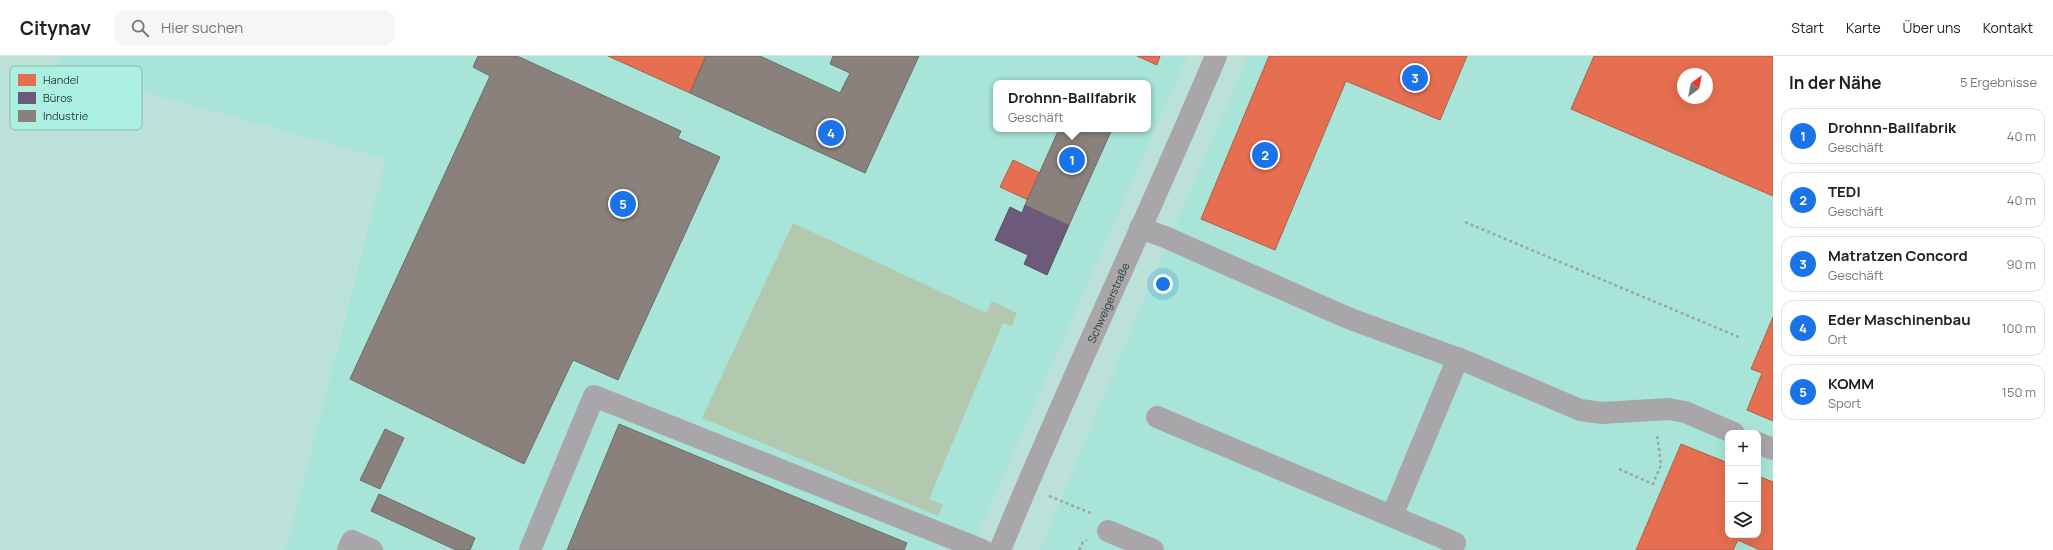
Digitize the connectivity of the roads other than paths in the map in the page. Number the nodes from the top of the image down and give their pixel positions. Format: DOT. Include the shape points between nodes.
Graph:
graph roads {
  1 [pos="1216,56"];
  2 [pos="1140,228"];
  3 [pos="1458,358"];
  4 [pos="1157,416"];
  5 [pos="1727,430"];
  6 [pos="1761,444"];
  7 [pos="1773,449"];
  8 [pos="1392,516"];
  9 [pos="1108,531"];
  10 [pos="1455,543"];
  11 [pos="348,550"];
  12 [pos="372,550"];
  13 [pos="530,550"];
  14 [pos="982,550"];
  15 [pos="1000,550"];
  16 [pos="1153,550"];
  1 -- 2 [label="street, Schweigerstraße"];
  2 -- 3 [label="street" via="1348,318"];
  2 -- 15 [label="street, Schweigerstraße"];
  3 -- 5 [label="street" via="1580,410 1602,413 1668,409 1685,412"];
  3 -- 8 [label="street"];
  4 -- 8 [label="street"];
  6 -- 7 [label="street"];
  8 -- 10 [label="street"];
  9 -- 16 [label="street"];
  11 -- 12 [label="street" via="352,541"];
  13 -- 14 [label="street" via="594,396"];
}
